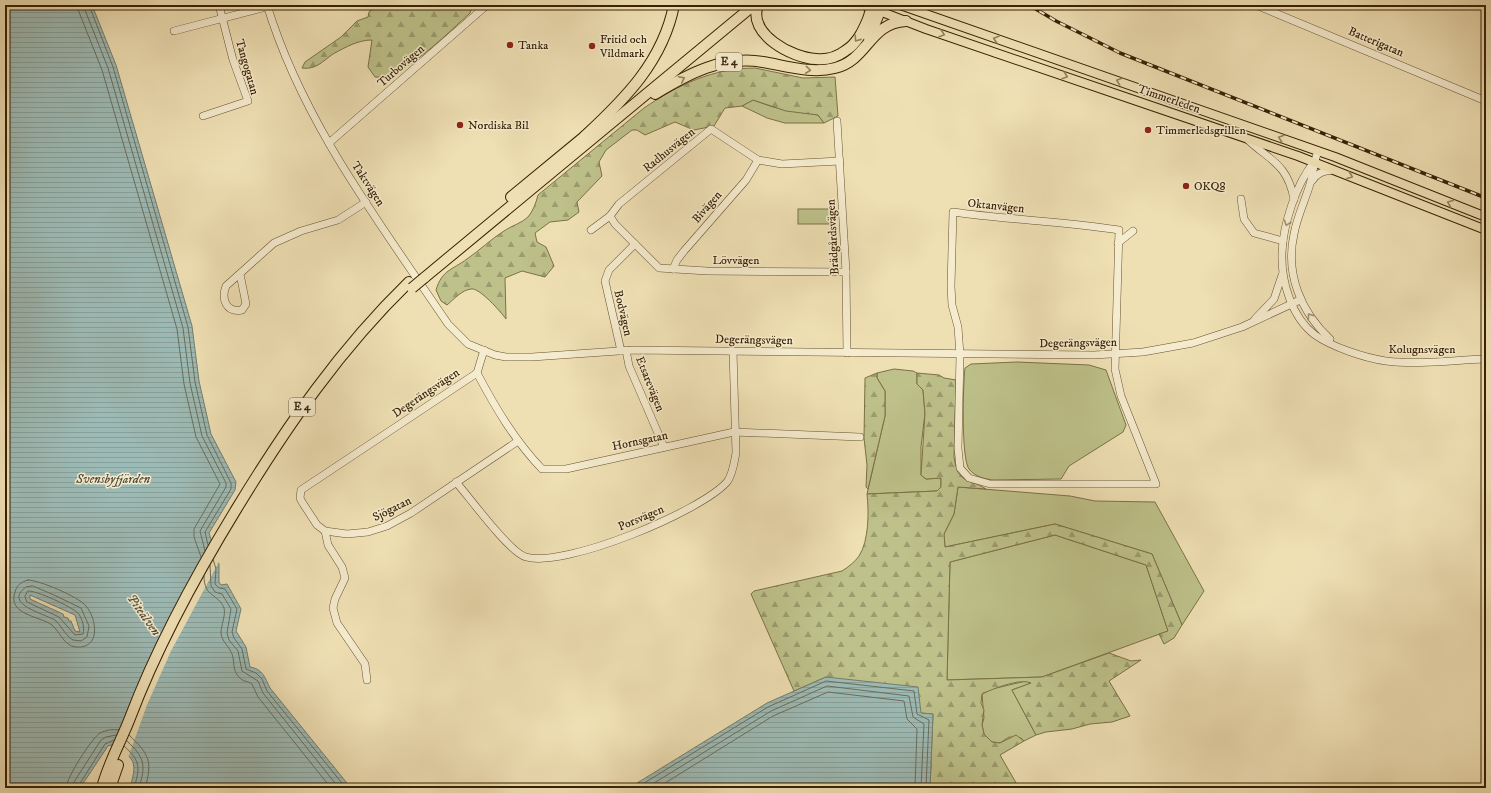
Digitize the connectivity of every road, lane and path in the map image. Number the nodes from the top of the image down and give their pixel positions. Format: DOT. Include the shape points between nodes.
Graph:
graph roads {
  1 [pos="219,5"];
  2 [pos="487,5"];
  3 [pos="674,5"];
  4 [pos="746,5"];
  5 [pos="754,5"];
  6 [pos="758,5"];
  7 [pos="900,5"];
  8 [pos="1256,5"];
  9 [pos="270,6"];
  10 [pos="874,7"];
  11 [pos="222,17"];
  12 [pos="906,21"];
  13 [pos="174,31"];
  14 [pos="865,46"];
  15 [pos="1486,101"];
  16 [pos="203,116"];
  17 [pos="838,121"];
  18 [pos="602,131"];
  19 [pos="583,138"];
  20 [pos="1245,138"];
  21 [pos="329,143"];
  22 [pos="1318,151"];
  23 [pos="758,160"];
  24 [pos="840,161"];
  25 [pos="1314,162"];
  26 [pos="1334,170"];
  27 [pos="1310,183"];
  28 [pos="1241,199"];
  29 [pos="1294,200"];
  30 [pos="366,202"];
  31 [pos="610,216"];
  32 [pos="1486,217"];
  33 [pos="591,230"];
  34 [pos="1486,230"];
  35 [pos="1133,231"];
  36 [pos="1283,241"];
  37 [pos="1118,243"];
  38 [pos="635,244"];
  39 [pos="1283,268"];
  40 [pos="673,269"];
  41 [pos="846,272"];
  42 [pos="240,274"];
  43 [pos="422,275"];
  44 [pos="1300,300"];
  45 [pos="1293,303"];
  46 [pos="1252,322"];
  47 [pos="1336,345"];
  48 [pos="484,350"];
  49 [pos="623,350"];
  50 [pos="733,351"];
  51 [pos="847,353"];
  52 [pos="1115,354"];
  53 [pos="960,355"];
  54 [pos="1486,359"];
  55 [pos="477,373"];
  56 [pos="734,432"];
  57 [pos="860,437"];
  58 [pos="518,440"];
  59 [pos="664,447"];
  60 [pos="456,482"];
  61 [pos="325,531"];
  62 [pos="367,680"];
  63 [pos="104,787"];
  1 -- 11 [label="street, Tangogatan"];
  2 -- 21 [label="street, Turbovägen"];
  3 -- 19 [label="highway, E 4" via="666,34 647,69 628,95"];
  4 -- 19 [label="highway, E 4"];
  5 -- 18 [label="highway, E 4"];
  10 -- 6 [label="highway, one-way" via="852,46 836,56 816,59 797,55 768,37 757,22"];
  22 -- 7 [label="main road, Timmerleden, one-way"];
  8 -- 15 [label="street, Batterigatan"];
  9 -- 11 [label="street"];
  9 -- 21 [label="street, Taktvägen" via="278,40 294,78 315,122"];
  10 -- 12 [label="main road, Timmerleden"];
  10 -- 14 [label="highway, E 4"];
  11 -- 13 [label="street"];
  11 -- 16 [label="street, Tangogatan" via="233,60 248,101"];
  12 -- 14 [label="highway, E 4" via="884,26"];
  12 -- 20 [label="main road, Timmerleden, one-way"];
  18 -- 14 [label="highway, E 4, one-way" via="670,84 716,64 747,60 805,70 825,70 853,60"];
  17 -- 24 [label="street, Brädgårdsvägen"];
  18 -- 43 [label="highway, E 4"];
  19 -- 43 [label="highway, E 4"];
  20 -- 25 [label="main road, Timmerleden"];
  20 -- 29 [label="street, Kolugnsvägen" via="1274,159 1283,170 1289,179"];
  21 -- 30 [label="street, Taktvägen"];
  22 -- 25 [label="street, Kolugnsvägen"];
  32 -- 22 [label="main road, Timmerleden, one-way"];
  23 -- 24 [label="street, Radhusvägen" via="782,164"];
  23 -- 31 [label="street, Radhusvägen" via="711,130 620,204"];
  23 -- 40 [label="street, Bivägen" via="746,180 676,260"];
  24 -- 41 [label="street, Brädgårdsvägen"];
  25 -- 26 [label="main road, Timmerleden"];
  25 -- 27 [label="street, Kolugnsvägen"];
  25 -- 29 [label="street, Kolugnsvägen" via="1305,173"];
  26 -- 27 [label="street" via="1316,174"];
  26 -- 34 [label="main road, Timmerleden, one-way"];
  27 -- 44 [label="street, Kolugnsvägen" via="1291,250 1293,274"];
  28 -- 36 [label="street" via="1244,219 1254,234"];
  29 -- 36 [label="street, Kolugnsvägen, one-way"];
  30 -- 42 [label="street" via="338,220 274,243"];
  30 -- 48 [label="street, Taktvägen" via="448,324 468,344"];
  31 -- 33 [label="street, Radhusvägen"];
  31 -- 38 [label="street"];
  35 -- 37 [label="street"];
  36 -- 39 [label="street, Kolugnsvägen"];
  37 -- 52 [label="street, Oktanvägen"];
  37 -- 53 [label="street, Oktanvägen" via="1119,230 1099,226 993,218 953,212 951,286"];
  38 -- 40 [label="street, Lövvägen" via="659,268"];
  38 -- 49 [label="street, Bodvägen" via="609,270 605,280"];
  39 -- 45 [label="street, Kolugnsvägen" via="1286,288"];
  39 -- 46 [label="street, Kolugnsvägen" via="1274,299"];
  40 -- 41 [label="street, Lövvägen"];
  41 -- 51 [label="street, Brädgårdsvägen"];
  42 -- 42 [label="street" via="225,289 225,304 236,311 242,310 246,304"];
  43 -- 63 [label="highway, E 4, bridge" via="323,388 216,548 160,660"];
  44 -- 45 [label="street, Degerängsvägen"];
  47 -- 44 [label="street, Kolugnsvägen, one-way" via="1320,330"];
  45 -- 46 [label="street, Degerängsvägen"];
  45 -- 47 [label="street, Kolugnsvägen" via="1315,335"];
  46 -- 52 [label="street, Degerängsvägen" via="1193,343"];
  47 -- 54 [label="street, Kolugnsvägen" via="1359,355 1386,361"];
  48 -- 49 [label="street, Degerängsvägen" via="506,357"];
  48 -- 55 [label="street, Degerängsvägen"];
  49 -- 50 [label="street, Degerängsvägen"];
  49 -- 59 [label="street, Etsarevägen"];
  50 -- 51 [label="street, Degerängsvägen"];
  50 -- 56 [label="street, Porsvägen"];
  51 -- 53 [label="street, Degerängsvägen"];
  52 -- 53 [label="street, Degerängsvägen"];
  52 -- 53 [label="street, Oktanvägen" via="1115,369 1121,396 1156,484 990,484 969,478 960,468 958,448"];
  55 -- 58 [label="street, Hornsgatan"];
  55 -- 61 [label="street, Degerängsvägen" via="301,490 302,502 317,525"];
  56 -- 57 [label="street, Hornsgatan"];
  56 -- 59 [label="street, Hornsgatan"];
  56 -- 60 [label="street, Porsvägen" via="734,468 728,481 711,495 667,520 631,535 565,554 539,558 526,557 517,552"];
  58 -- 59 [label="street, Hornsgatan" via="526,454 542,469 554,470"];
  58 -- 60 [label="street, Sjögatan"];
  60 -- 61 [label="street, Sjögatan" via="387,526 368,532 347,534"];
  61 -- 62 [label="street" via="328,545 342,567 345,578 333,608 337,623 365,664"];
}
